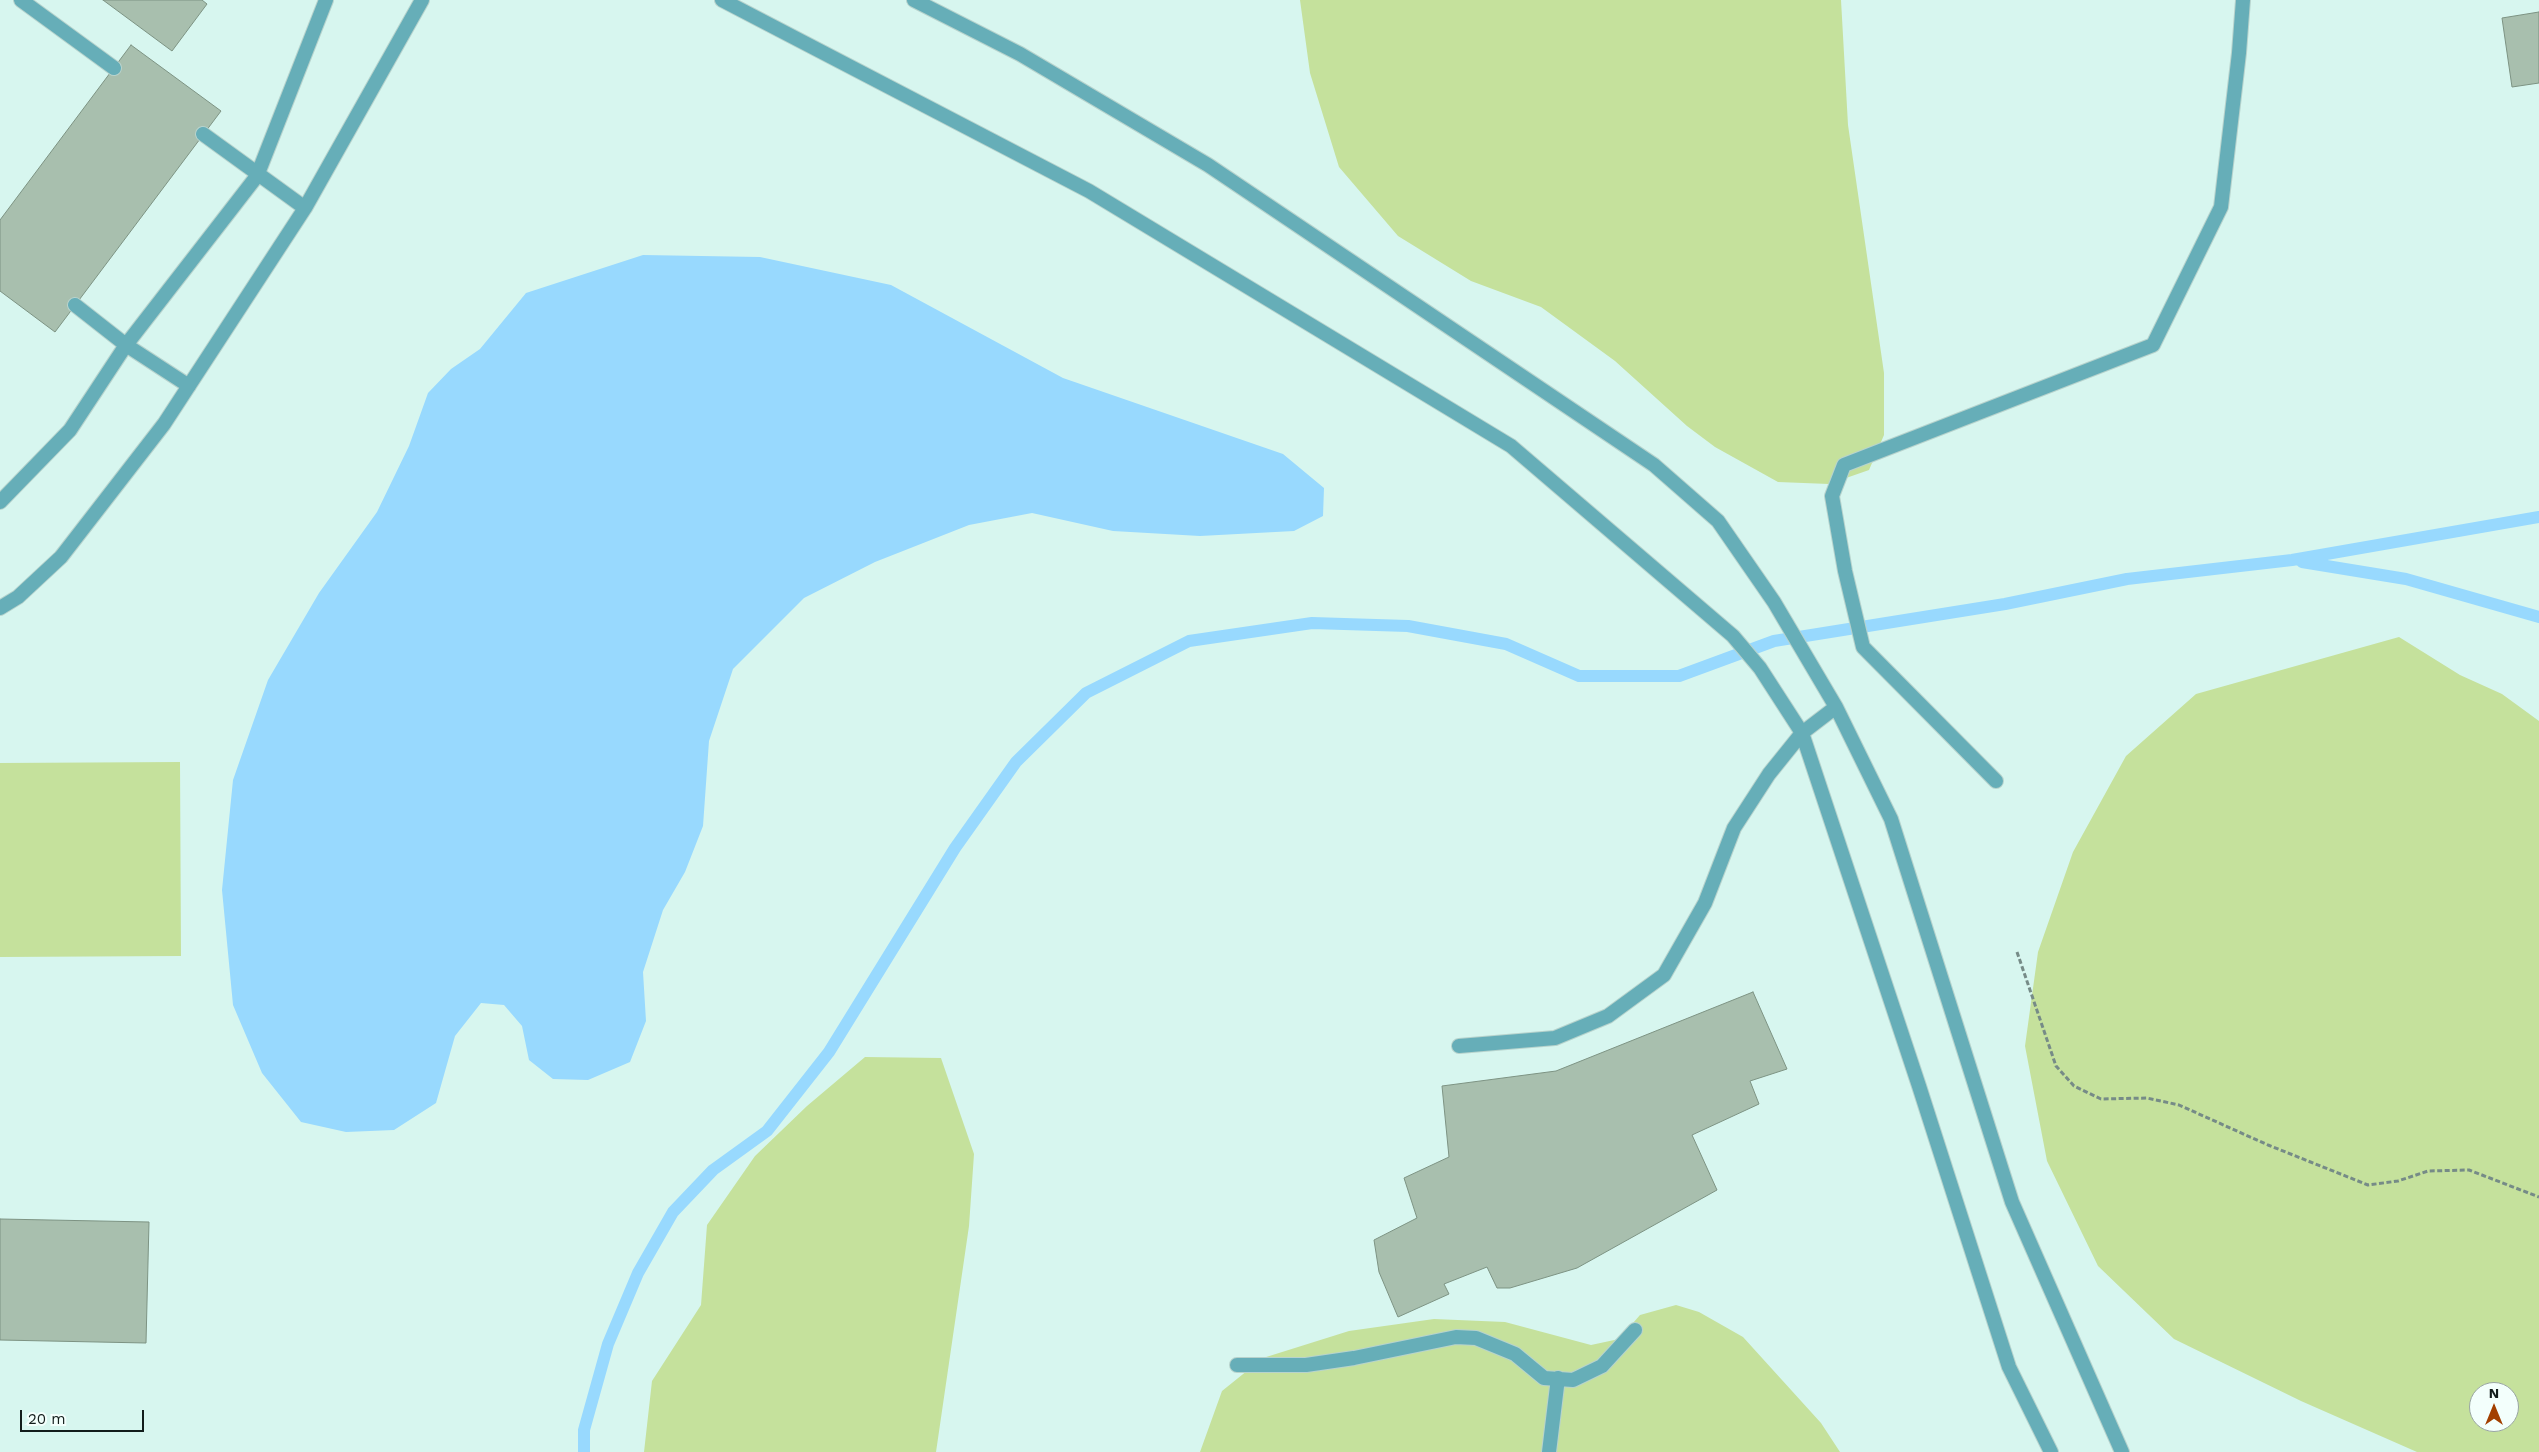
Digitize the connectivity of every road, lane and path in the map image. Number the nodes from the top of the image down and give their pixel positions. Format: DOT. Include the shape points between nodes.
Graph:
graph roads {
  1 [pos="21,0"];
  2 [pos="326,0"];
  3 [pos="422,0"];
  4 [pos="722,0"];
  5 [pos="914,0"];
  6 [pos="2243,0"];
  7 [pos="114,68"];
  8 [pos="203,134"];
  9 [pos="257,176"];
  10 [pos="305,208"];
  11 [pos="75,306"];
  12 [pos="126,345"];
  13 [pos="189,386"];
  14 [pos="0,502"];
  15 [pos="0,608"];
  16 [pos="1836,707"];
  17 [pos="1802,733"];
  18 [pos="1996,781"];
  19 [pos="2017,952"];
  20 [pos="1459,1046"];
  21 [pos="2539,1198"];
  22 [pos="1636,1330"];
  23 [pos="1237,1365"];
  24 [pos="1558,1378"];
  25 [pos="1549,1452"];
  26 [pos="2051,1452"];
  27 [pos="2122,1452"];
  1 -- 7 [label="lane"];
  2 -- 9 [label="lane"];
  3 -- 10 [label="lane"];
  4 -- 17 [label="lane" via="1089,191 1511,446 1733,636 1760,668"];
  5 -- 16 [label="lane" via="1020,54 1208,165 1654,466 1718,521 1774,602"];
  6 -- 18 [label="lane" via="2221,206 2153,345 1844,466 1832,496 1863,647"];
  8 -- 9 [label="lane"];
  9 -- 10 [label="lane"];
  9 -- 12 [label="lane"];
  10 -- 13 [label="lane"];
  11 -- 12 [label="lane"];
  12 -- 13 [label="lane"];
  12 -- 14 [label="lane" via="70,430"];
  13 -- 15 [label="lane" via="164,424 62,557 18,597"];
  16 -- 17 [label="lane"];
  16 -- 27 [label="lane" via="1891,819 2012,1202"];
  17 -- 20 [label="lane" via="1769,774 1734,828 1705,903 1664,975 1608,1016 1555,1038"];
  17 -- 26 [label="lane" via="2009,1367"];
  19 -- 21 [label="path" via="2056,1066 2074,1086 2101,1099 2148,1098 2179,1105 2368,1185 2398,1181 2428,1171 2469,1170"];
  22 -- 24 [label="lane" via="1602,1366 1573,1380"];
  23 -- 24 [label="lane" via="1306,1365 1456,1336 1484,1341 1515,1354 1544,1378"];
  24 -- 25 [label="lane"];
}
